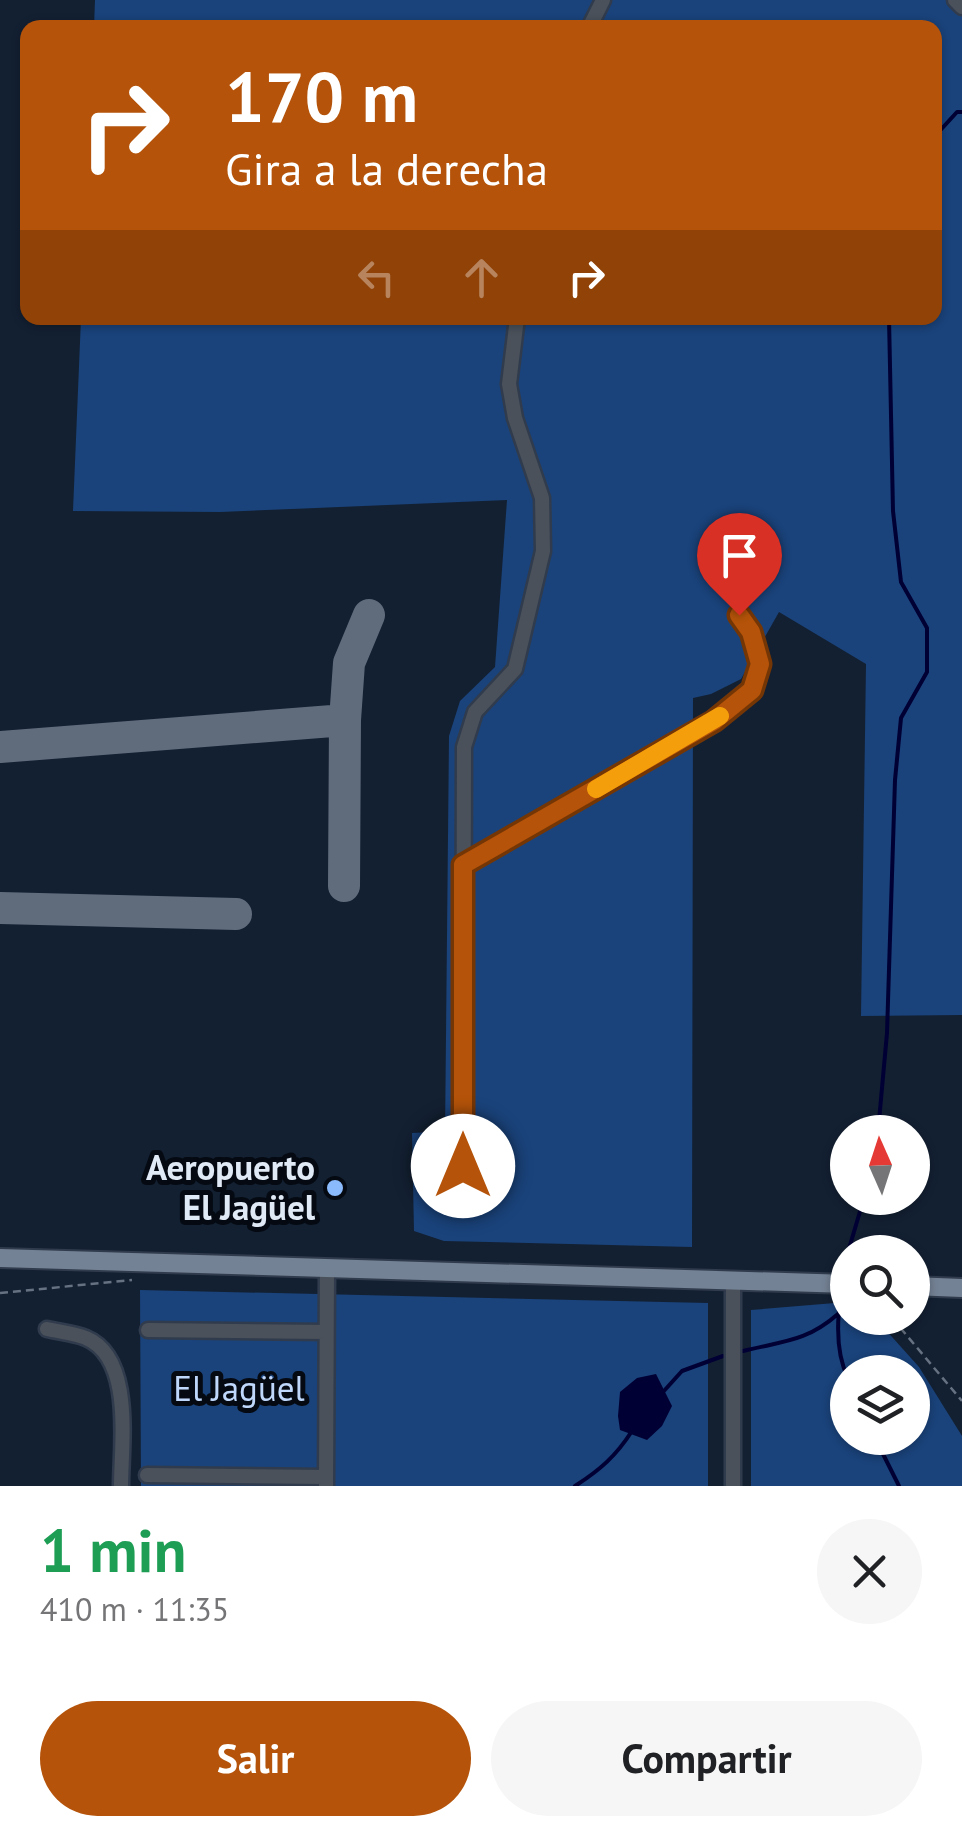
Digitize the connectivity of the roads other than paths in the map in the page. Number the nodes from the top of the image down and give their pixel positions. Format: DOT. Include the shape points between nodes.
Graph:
graph roads {
  1 [pos="955,0"];
  2 [pos="962,7"];
  3 [pos="516,325"];
  4 [pos="739,615"];
  5 [pos="463,865"];
  6 [pos="463,1166"];
  7 [pos="0,1258"];
  8 [pos="327,1269"];
  9 [pos="734,1282"];
  10 [pos="830,1284"];
  11 [pos="930,1287"];
  12 [pos="962,1288"];
  13 [pos="47,1329"];
  14 [pos="148,1330"];
  15 [pos="326,1332"];
  16 [pos="147,1475"];
  17 [pos="326,1482"];
  18 [pos="121,1486"];
  19 [pos="733,1486"];
  1 -- 2 [label="street"];
  3 -- 5 [label="street" via="510,384 542,498 543,551 515,668 475,712 464,747"];
  4 -- 5 [label="street" via="760,664 752,690 714,721"];
  5 -- 6 [label="street"];
  7 -- 8 [label="main road"];
  8 -- 9 [label="main road"];
  8 -- 15 [label="street"];
  9 -- 10 [label="main road"];
  9 -- 19 [label="street"];
  11 -- 12 [label="main road"];
  13 -- 18 [label="street" via="90,1339 120,1382"];
  14 -- 15 [label="street"];
  15 -- 17 [label="street"];
  16 -- 17 [label="street"];
}
